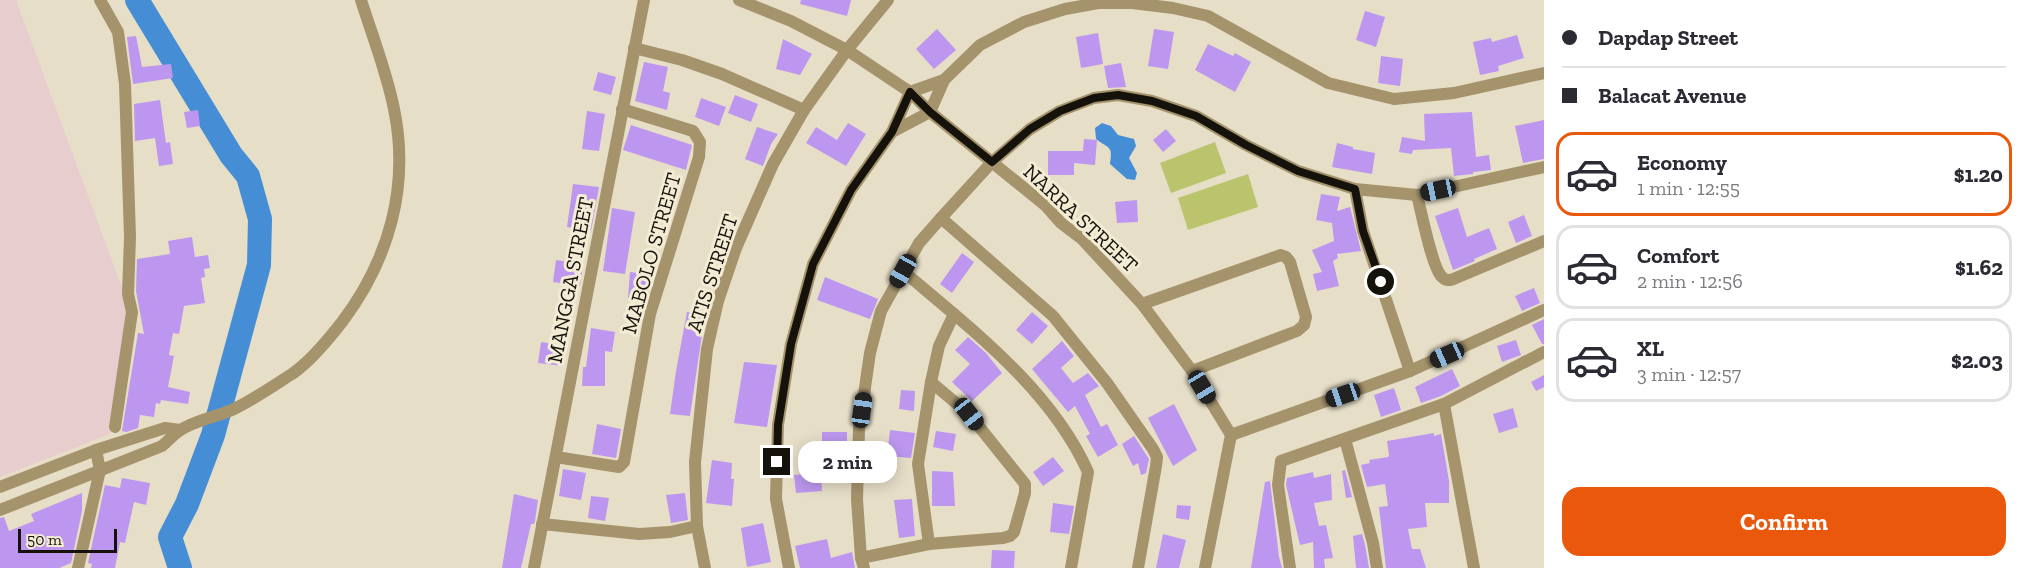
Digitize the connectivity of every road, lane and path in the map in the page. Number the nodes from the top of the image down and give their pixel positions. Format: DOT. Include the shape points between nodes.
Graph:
graph roads {
  1 [pos="100,0"];
  2 [pos="361,0"];
  3 [pos="644,0"];
  4 [pos="740,0"];
  5 [pos="888,0"];
  6 [pos="634,48"];
  7 [pos="847,50"];
  8 [pos="1544,72"];
  9 [pos="944,80"];
  10 [pos="910,92"];
  11 [pos="622,109"];
  12 [pos="804,111"];
  13 [pos="930,112"];
  14 [pos="892,132"];
  15 [pos="992,162"];
  16 [pos="1544,167"];
  17 [pos="1355,189"];
  18 [pos="1418,195"];
  19 [pos="941,218"];
  20 [pos="1544,241"];
  21 [pos="903,271"];
  22 [pos="1142,304"];
  23 [pos="1544,309"];
  24 [pos="954,314"];
  25 [pos="1544,352"];
  26 [pos="1192,371"];
  27 [pos="1410,371"];
  28 [pos="931,382"];
  29 [pos="1444,404"];
  30 [pos="115,428"];
  31 [pos="184,428"];
  32 [pos="1231,435"];
  33 [pos="1345,439"];
  34 [pos="96,450"];
  35 [pos="556,457"];
  36 [pos="100,470"];
  37 [pos="0,487"];
  38 [pos="0,510"];
  39 [pos="542,524"];
  40 [pos="697,526"];
  41 [pos="929,544"];
  42 [pos="863,563"];
  43 [pos="75,567"];
  44 [pos="534,568"];
  45 [pos="705,568"];
  46 [pos="789,568"];
  47 [pos="1071,568"];
  48 [pos="1138,568"];
  49 [pos="1205,568"];
  50 [pos="1290,568"];
  51 [pos="1377,568"];
  52 [pos="1474,568"];
  1 -- 30 [label="street" via="118,32 125,84 130,225 128,294 132,312"];
  2 -- 31 [label="street" via="394,108 399,144 400,178 384,251 354,306 330,338 294,372 234,409"];
  3 -- 6 [label="street, MANGGA STREET"];
  4 -- 7 [label="street, NARRA STREET"];
  5 -- 7 [label="street, ATIS STREET"];
  6 -- 11 [label="street, MANGGA STREET"];
  6 -- 12 [label="street" via="722,74"];
  7 -- 10 [label="street, NARRA STREET"];
  7 -- 12 [label="street, ATIS STREET"];
  8 -- 9 [label="street" via="1454,93 1394,99 1328,83 1208,16 1152,5 1098,3 1024,22 980,45"];
  9 -- 10 [label="street"];
  9 -- 13 [label="street"];
  10 -- 13 [label="street, NARRA STREET"];
  10 -- 14 [label="street"];
  11 -- 35 [label="street, MANGGA STREET"];
  11 -- 35 [label="street, MABOLO STREET" via="693,131 700,142 699,157 650,314 624,462 619,467"];
  12 -- 40 [label="street, ATIS STREET" via="773,164 736,248 718,301 707,349 695,462"];
  13 -- 14 [label="street"];
  13 -- 15 [label="street, NARRA STREET"];
  14 -- 46 [label="street" via="851,190 813,264 791,344 778,425 776,499"];
  15 -- 17 [label="street" via="1030,129 1060,111 1094,98 1118,95 1152,101 1196,116 1298,171"];
  15 -- 19 [label="street"];
  15 -- 22 [label="street, NARRA STREET" via="1083,239"];
  16 -- 18 [label="street"];
  17 -- 18 [label="street"];
  17 -- 27 [label="street" via="1363,231"];
  18 -- 20 [label="street" via="1431,249 1444,279 1451,280"];
  19 -- 21 [label="street" via="919,243"];
  19 -- 48 [label="street" via="1053,316 1153,449 1156,466"];
  21 -- 24 [label="street"];
  21 -- 42 [label="street" via="881,310 859,429 857,499"];
  22 -- 26 [label="street, NARRA STREET"];
  22 -- 26 [label="street" via="1281,255 1290,262 1306,317 1304,325 1297,332"];
  23 -- 27 [label="street"];
  24 -- 28 [label="street" via="939,346"];
  24 -- 47 [label="street" via="1008,361 1051,412 1083,460 1088,472"];
  25 -- 29 [label="street"];
  26 -- 32 [label="street, NARRA STREET"];
  27 -- 32 [label="street"];
  28 -- 41 [label="street" via="918,464"];
  28 -- 41 [label="street" via="969,414 1025,484 1025,493 1010,536"];
  29 -- 33 [label="street"];
  29 -- 52 [label="street"];
  31 -- 34 [label="street" via="165,428"];
  31 -- 36 [label="street" via="162,446"];
  32 -- 49 [label="street"];
  33 -- 50 [label="street" via="1281,461 1278,485"];
  33 -- 51 [label="street"];
  34 -- 36 [label="street"];
  34 -- 37 [label="street"];
  35 -- 39 [label="street, MANGGA STREET"];
  36 -- 38 [label="street"];
  36 -- 43 [label="street"];
  39 -- 40 [label="street" via="639,534"];
  39 -- 44 [label="street, MANGGA STREET"];
  40 -- 45 [label="street, ATIS STREET"];
  41 -- 42 [label="street"];
}
